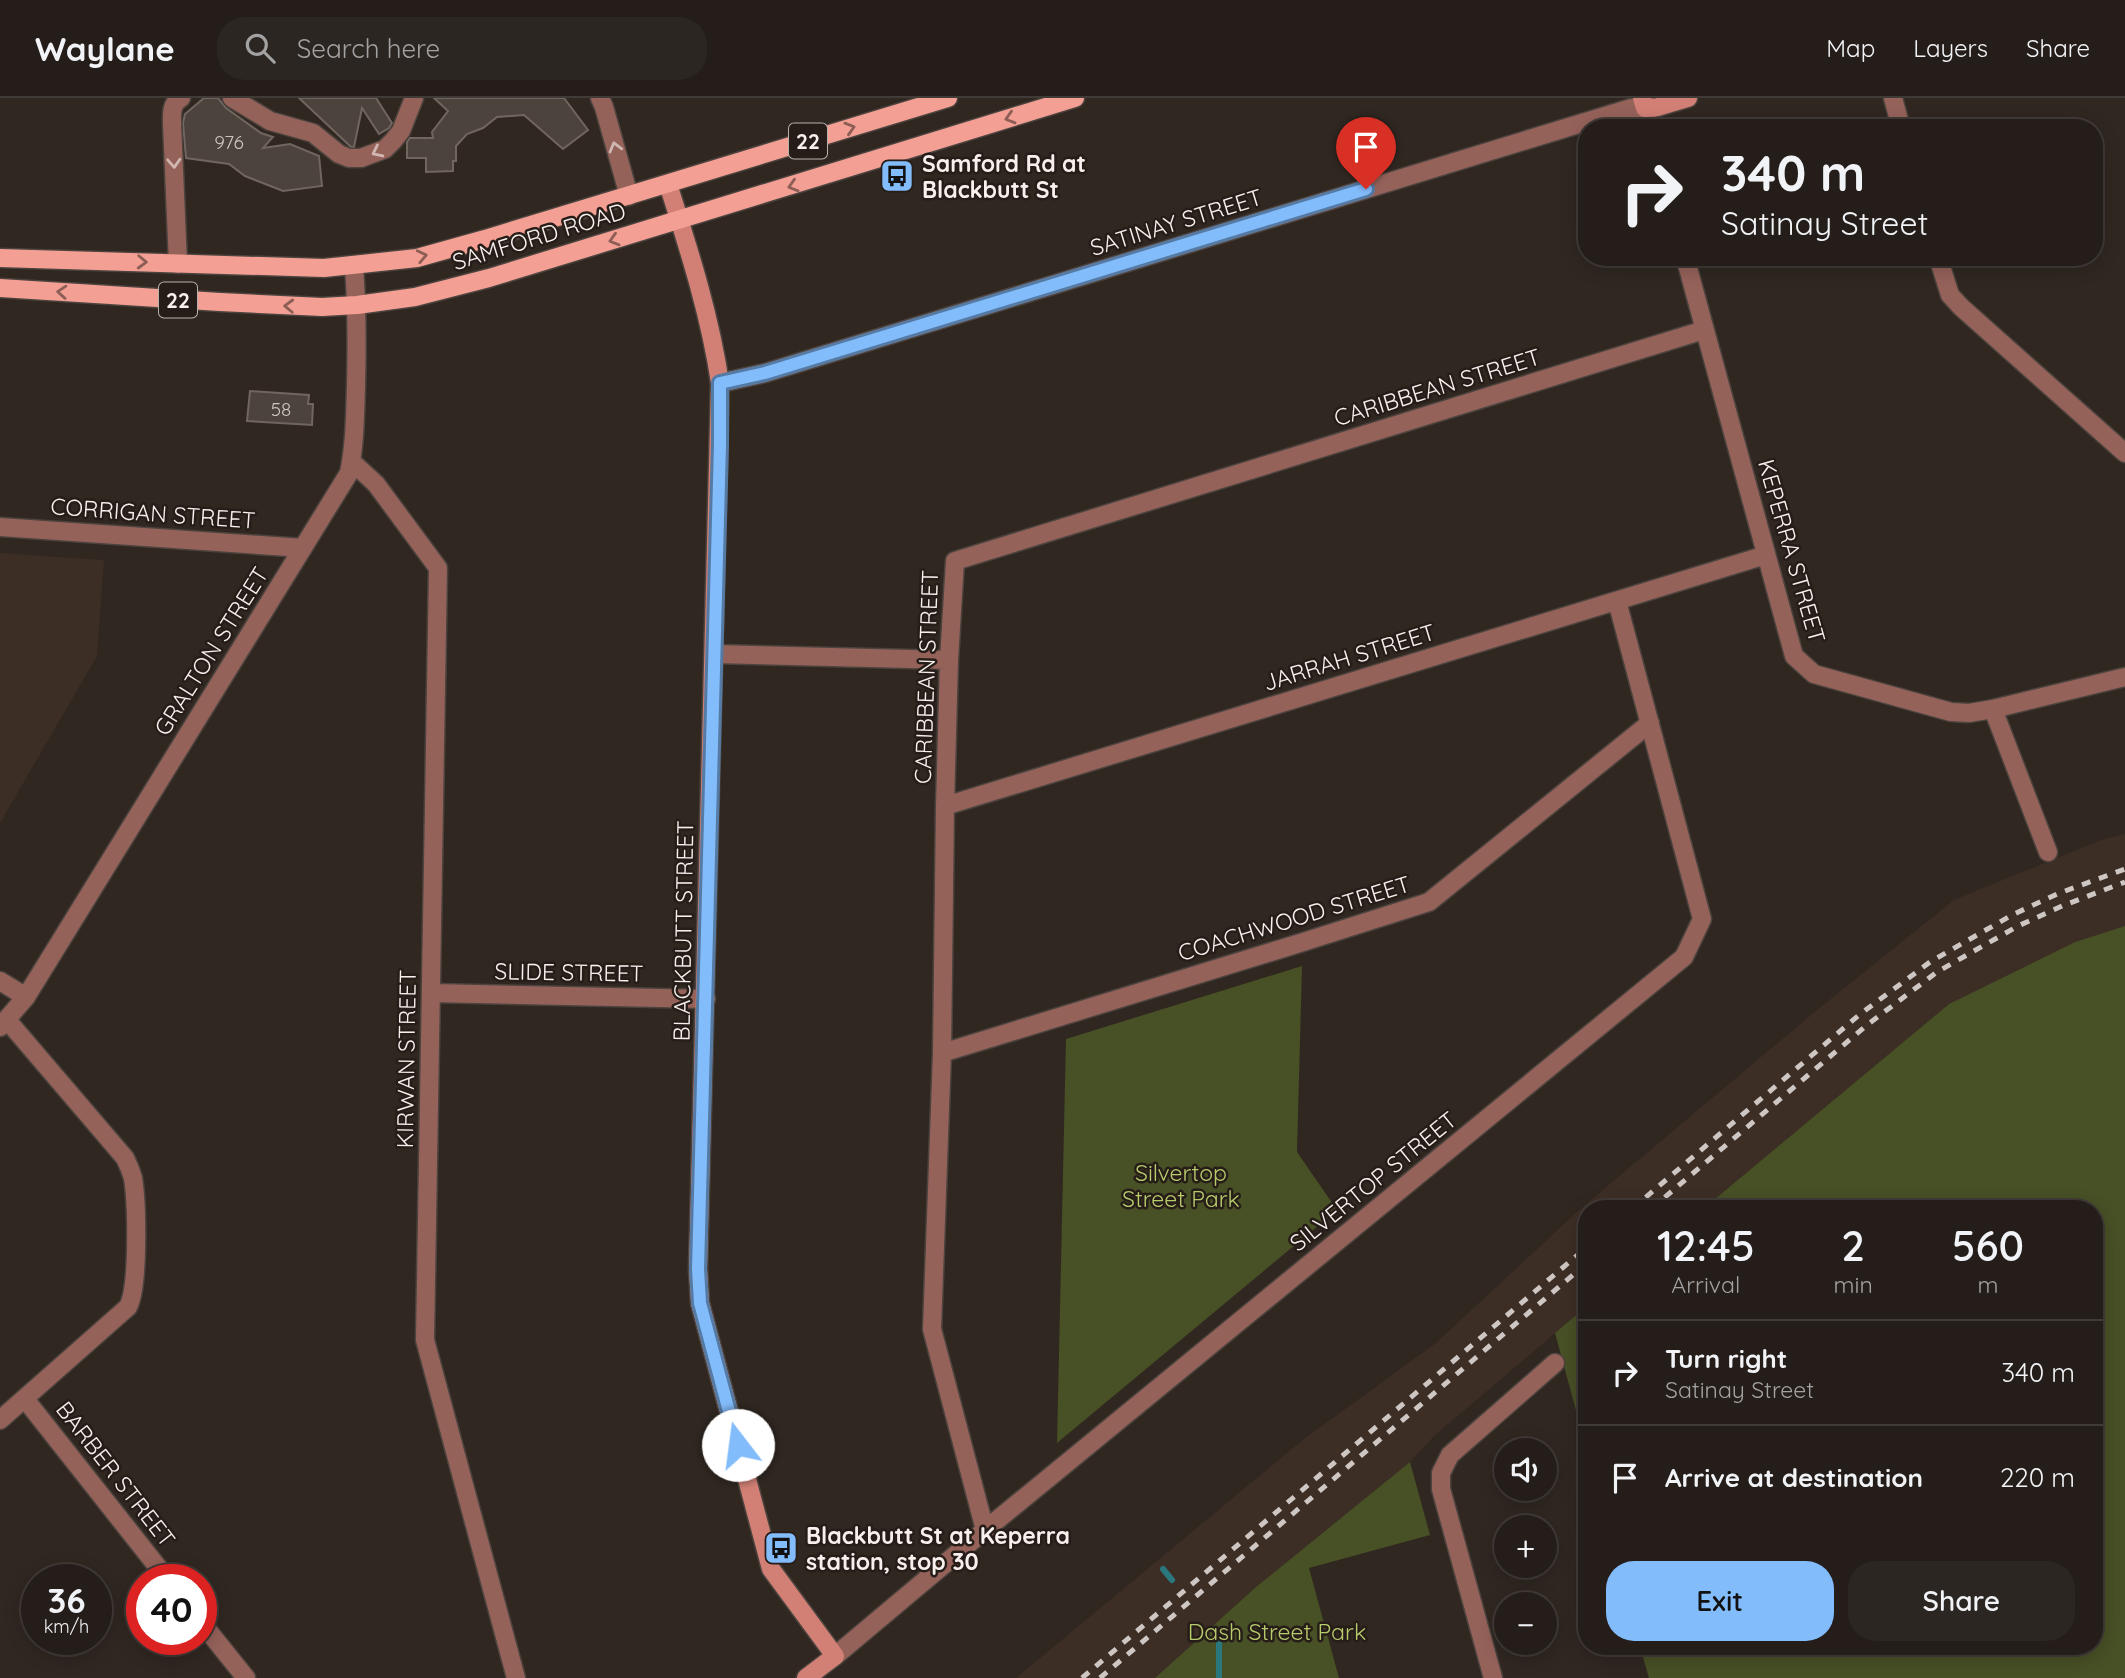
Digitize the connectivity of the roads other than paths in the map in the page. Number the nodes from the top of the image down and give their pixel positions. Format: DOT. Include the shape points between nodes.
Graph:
graph roads {
  1 [pos="181,98"];
  2 [pos="232,98"];
  3 [pos="414,98"];
  4 [pos="600,98"];
  5 [pos="948,98"];
  6 [pos="1075,98"];
  7 [pos="1688,98"];
  8 [pos="1893,98"];
  9 [pos="1644,103"];
  10 [pos="1596,119"];
  11 [pos="1899,119"];
  12 [pos="1578,125"];
  13 [pos="668,184"];
  14 [pos="629,196"];
  15 [pos="679,220"];
  16 [pos="0,258"];
  17 [pos="178,264"];
  18 [pos="354,266"];
  19 [pos="1687,266"];
  20 [pos="1941,266"];
  21 [pos="0,288"];
  22 [pos="357,305"];
  23 [pos="1704,330"];
  24 [pos="720,383"];
  25 [pos="2125,453"];
  26 [pos="351,461"];
  27 [pos="0,527"];
  28 [pos="303,548"];
  29 [pos="1766,555"];
  30 [pos="1617,601"];
  31 [pos="714,654"];
  32 [pos="949,660"];
  33 [pos="2125,677"];
  34 [pos="1993,709"];
  35 [pos="1650,723"];
  36 [pos="945,806"];
  37 [pos="2048,852"];
  38 [pos="0,981"];
  39 [pos="432,993"];
  40 [pos="26,997"];
  41 [pos="706,999"];
  42 [pos="4,1023"];
  43 [pos="943,1053"];
  44 [pos="1555,1363"];
  45 [pos="25,1399"];
  46 [pos="0,1420"];
  47 [pos="985,1530"];
  48 [pos="155,1564"];
  49 [pos="217,1642"];
  50 [pos="835,1656"];
  51 [pos="246,1678"];
  52 [pos="516,1678"];
  53 [pos="806,1678"];
  54 [pos="1493,1678"];
  1 -- 17 [label="street, one-way" via="173,107 172,123"];
  3 -- 2 [label="street, one-way" via="393,141 361,158 339,154 313,132 270,121"];
  14 -- 4 [label="street, one-way"];
  13 -- 5 [label="main road, SAMFORD ROAD / 22, one-way"];
  6 -- 15 [label="main road, SAMFORD ROAD / 22, one-way"];
  7 -- 9 [label="street"];
  8 -- 11 [label="street"];
  9 -- 10 [label="street, SATINAY STREET"];
  12 -- 24 [label="street, SATINAY STREET"];
  13 -- 14 [label="main road, SAMFORD ROAD / 22"];
  13 -- 15 [label="street, BLACKBUTT STREET"];
  18 -- 14 [label="main road, SAMFORD ROAD / 22, one-way" via="417,258"];
  15 -- 22 [label="main road, SAMFORD ROAD / 22, one-way" via="447,289"];
  15 -- 24 [label="street, BLACKBUTT STREET" via="713,340"];
  16 -- 17 [label="main road, SAMFORD ROAD / 22, one-way"];
  17 -- 18 [label="main road, SAMFORD ROAD / 22"];
  18 -- 22 [label="street, GRALTON STREET"];
  19 -- 23 [label="street, KEPERRA STREET"];
  20 -- 25 [label="street" via="1950,295 1961,307"];
  22 -- 21 [label="main road, SAMFORD ROAD / 22, one-way" via="243,304"];
  22 -- 26 [label="street, GRALTON STREET"];
  23 -- 29 [label="street, KEPERRA STREET"];
  23 -- 32 [label="street, CARIBBEAN STREET" via="955,561"];
  24 -- 31 [label="street, BLACKBUTT STREET"];
  26 -- 28 [label="street, GRALTON STREET" via="344,482"];
  26 -- 39 [label="street, KIRWAN STREET" via="376,484 438,568"];
  27 -- 28 [label="street, CORRIGAN STREET"];
  28 -- 40 [label="street, GRALTON STREET"];
  29 -- 30 [label="street, JARRAH STREET"];
  29 -- 34 [label="street, KEPERRA STREET" via="1794,656 1814,674 1951,712"];
  30 -- 35 [label="street, SILVERTOP STREET"];
  30 -- 36 [label="street, JARRAH STREET"];
  31 -- 32 [label="street"];
  31 -- 41 [label="street, BLACKBUTT STREET"];
  32 -- 36 [label="street, CARIBBEAN STREET"];
  33 -- 34 [label="street, KEPERRA STREET"];
  34 -- 37 [label="street"];
  35 -- 43 [label="street, COACHWOOD STREET" via="1429,902"];
  35 -- 47 [label="street, SILVERTOP STREET" via="1702,919 1684,957"];
  36 -- 43 [label="street, CARIBBEAN STREET"];
  38 -- 40 [label="street"];
  39 -- 41 [label="street, SLIDE STREET"];
  39 -- 52 [label="street, KIRWAN STREET" via="425,1340"];
  40 -- 42 [label="street, GRALTON STREET"];
  41 -- 50 [label="street, BLACKBUTT STREET" via="700,1303 771,1569"];
  42 -- 45 [label="street" via="125,1158 136,1212 134,1292 128,1307"];
  43 -- 47 [label="street, CARIBBEAN STREET" via="932,1329"];
  44 -- 54 [label="street" via="1450,1455 1441,1473 1441,1489"];
  45 -- 46 [label="street"];
  45 -- 48 [label="street, BARBER STREET"];
  47 -- 50 [label="street, SILVERTOP STREET"];
  49 -- 51 [label="street"];
  50 -- 53 [label="street, SILVERTOP STREET"];
}
